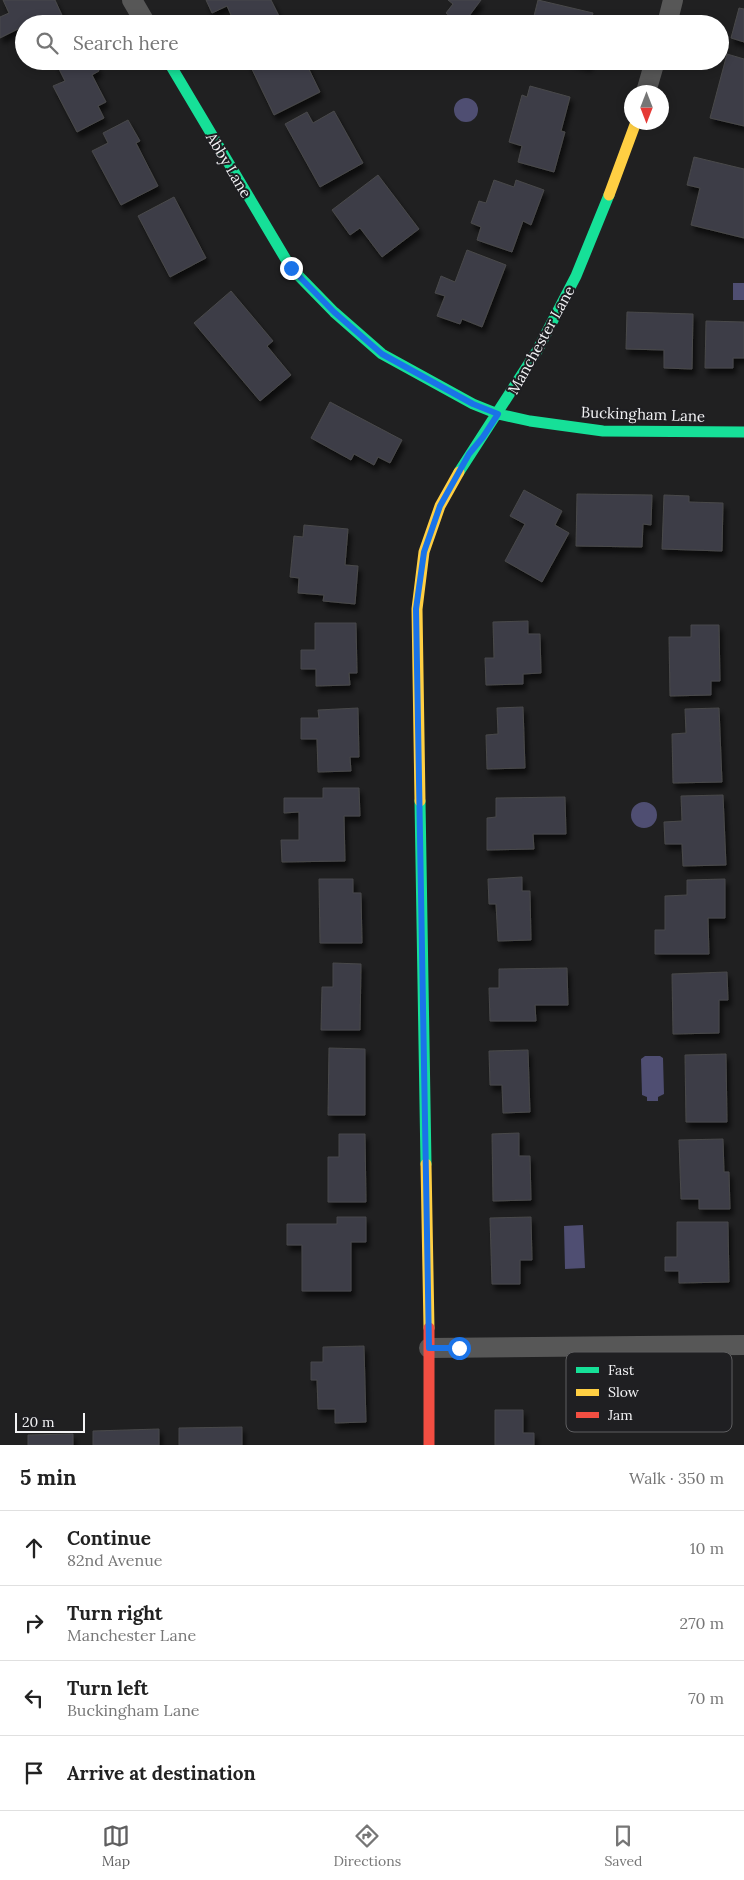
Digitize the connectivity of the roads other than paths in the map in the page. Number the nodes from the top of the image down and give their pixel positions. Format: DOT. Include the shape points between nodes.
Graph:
graph roads {
  1 [pos="132,0"];
  2 [pos="673,0"];
  3 [pos="141,15"];
  4 [pos="669,15"];
  5 [pos="173,70"];
  6 [pos="653,70"];
  7 [pos="648,85"];
  8 [pos="633,130"];
  9 [pos="291,268"];
  10 [pos="498,414"];
  11 [pos="744,432"];
  12 [pos="744,1345"];
  13 [pos="429,1348"];
  14 [pos="429,1445"];
  1 -- 3 [label="street"];
  2 -- 4 [label="street"];
  5 -- 9 [label="street, Abby Lane"];
  6 -- 7 [label="street"];
  8 -- 10 [label="street, Manchester Lane" via="576,276"];
  9 -- 10 [label="street, Buckingham Lane" via="382,354 473,404"];
  10 -- 11 [label="street, Buckingham Lane" via="603,431"];
  10 -- 13 [label="street, Manchester Lane" via="469,454 440,506 424,552 416,609"];
  12 -- 13 [label="street"];
  13 -- 14 [label="street, Manchester Lane"];
}
